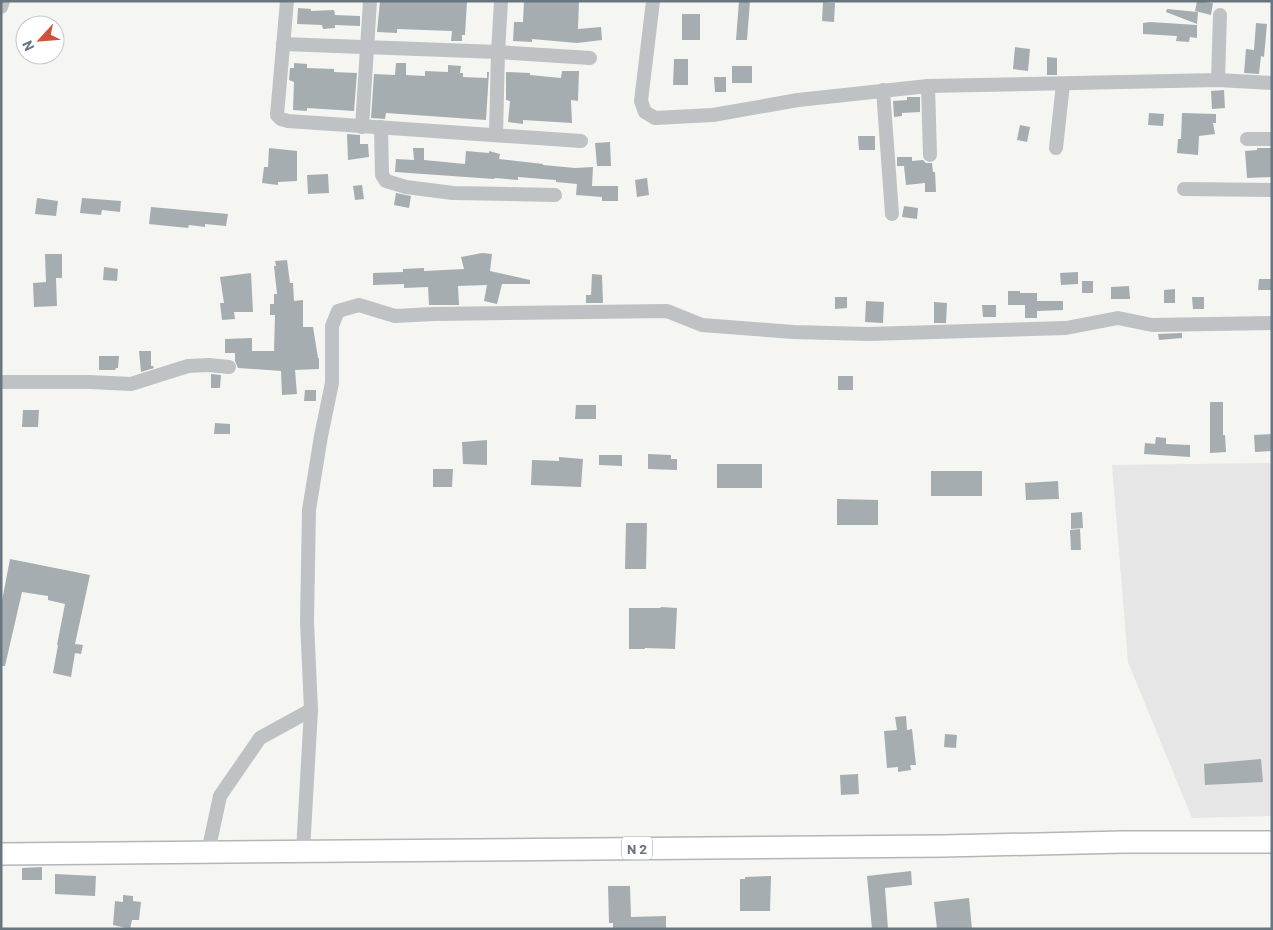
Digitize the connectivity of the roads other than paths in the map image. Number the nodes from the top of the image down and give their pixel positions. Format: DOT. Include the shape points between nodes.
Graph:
graph roads {
  1 [pos="2,1"];
  2 [pos="287,1"];
  3 [pos="370,1"];
  4 [pos="501,1"];
  5 [pos="653,1"];
  6 [pos="1,7"];
  7 [pos="1220,14"];
  8 [pos="283,44"];
  9 [pos="366,46"];
  10 [pos="498,52"];
  11 [pos="590,58"];
  12 [pos="1218,80"];
  13 [pos="1063,84"];
  14 [pos="1272,84"];
  15 [pos="928,86"];
  16 [pos="884,90"];
  17 [pos="362,127"];
  18 [pos="381,127"];
  19 [pos="496,135"];
  20 [pos="1247,138"];
  21 [pos="1272,139"];
  22 [pos="581,141"];
  23 [pos="1056,148"];
  24 [pos="930,155"];
  25 [pos="1184,189"];
  26 [pos="1272,190"];
  27 [pos="554,195"];
  28 [pos="892,214"];
  29 [pos="1272,324"];
  30 [pos="229,367"];
  31 [pos="1,382"];
  32 [pos="311,710"];
  33 [pos="1272,842"];
  34 [pos="303,851"];
  35 [pos="208,852"];
  36 [pos="1,854"];
  1 -- 6 [label="street"];
  2 -- 8 [label="street"];
  3 -- 9 [label="street"];
  4 -- 10 [label="street"];
  5 -- 16 [label="street" via="641,101 645,112 655,118 713,114"];
  7 -- 12 [label="street"];
  8 -- 9 [label="street"];
  8 -- 17 [label="street" via="277,115 288,121"];
  9 -- 10 [label="street"];
  9 -- 17 [label="street"];
  10 -- 11 [label="street"];
  10 -- 19 [label="street"];
  12 -- 13 [label="street"];
  12 -- 14 [label="street"];
  13 -- 15 [label="street"];
  13 -- 23 [label="street"];
  15 -- 16 [label="street"];
  15 -- 24 [label="street"];
  16 -- 28 [label="street"];
  17 -- 18 [label="street"];
  18 -- 19 [label="street"];
  18 -- 27 [label="street" via="382,175 386,181 452,193"];
  19 -- 22 [label="street"];
  20 -- 21 [label="street"];
  25 -- 26 [label="street"];
  29 -- 32 [label="street" via="1152,325 1118,318 1066,328 869,334 702,325 667,311 395,316 360,305 338,311 332,326 332,383 309,510 306,621"];
  30 -- 31 [label="street" via="188,366 131,384"];
  32 -- 34 [label="street"];
  32 -- 35 [label="street" via="260,738 220,796"];
  33 -- 34 [label="main road, N 2"];
  34 -- 35 [label="main road, N 2"];
  35 -- 36 [label="main road, N 2"];
}
